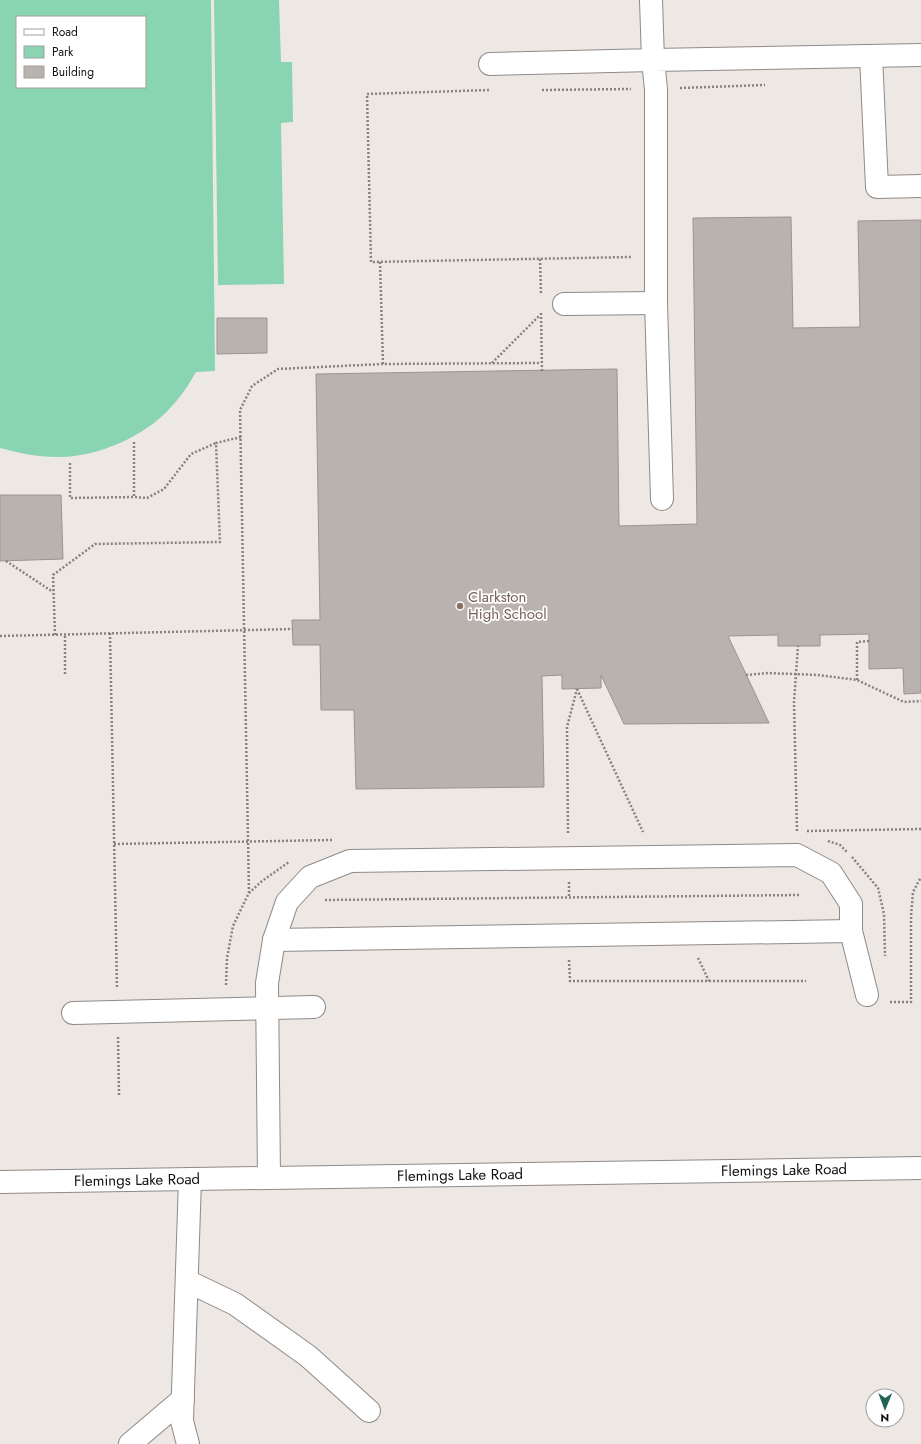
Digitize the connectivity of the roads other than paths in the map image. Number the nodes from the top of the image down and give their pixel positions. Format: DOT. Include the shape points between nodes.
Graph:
graph roads {
  1 [pos="651,0"];
  2 [pos="921,55"];
  3 [pos="871,56"];
  4 [pos="653,60"];
  5 [pos="490,64"];
  6 [pos="921,186"];
  7 [pos="656,302"];
  8 [pos="564,304"];
  9 [pos="662,499"];
  10 [pos="852,931"];
  11 [pos="274,940"];
  12 [pos="876,999"];
  13 [pos="314,1007"];
  14 [pos="267,1009"];
  15 [pos="73,1013"];
  16 [pos="921,1168"];
  17 [pos="269,1178"];
  18 [pos="190,1179"];
  19 [pos="0,1182"];
  20 [pos="187,1280"];
  21 [pos="183,1399"];
  22 [pos="369,1411"];
  23 [pos="130,1444"];
  24 [pos="188,1444"];
  1 -- 4 [label="street"];
  2 -- 3 [label="street"];
  3 -- 4 [label="street"];
  3 -- 6 [label="street" via="877,187"];
  4 -- 5 [label="street"];
  4 -- 7 [label="street" via="656,89"];
  7 -- 8 [label="street"];
  7 -- 9 [label="street"];
  10 -- 11 [label="street"];
  10 -- 11 [label="street" via="851,904 831,873 798,854 350,861 310,877 288,902"];
  10 -- 12 [label="street"];
  11 -- 14 [label="street" via="267,983"];
  13 -- 14 [label="street"];
  14 -- 15 [label="street"];
  14 -- 17 [label="street"];
  16 -- 17 [label="street, Flemings Lake Road"];
  17 -- 18 [label="street, Flemings Lake Road"];
  18 -- 19 [label="street, Flemings Lake Road"];
  18 -- 20 [label="street"];
  20 -- 21 [label="street"];
  20 -- 22 [label="street" via="235,1304 308,1356"];
  21 -- 23 [label="street"];
  21 -- 24 [label="street" via="182,1421"];
}
